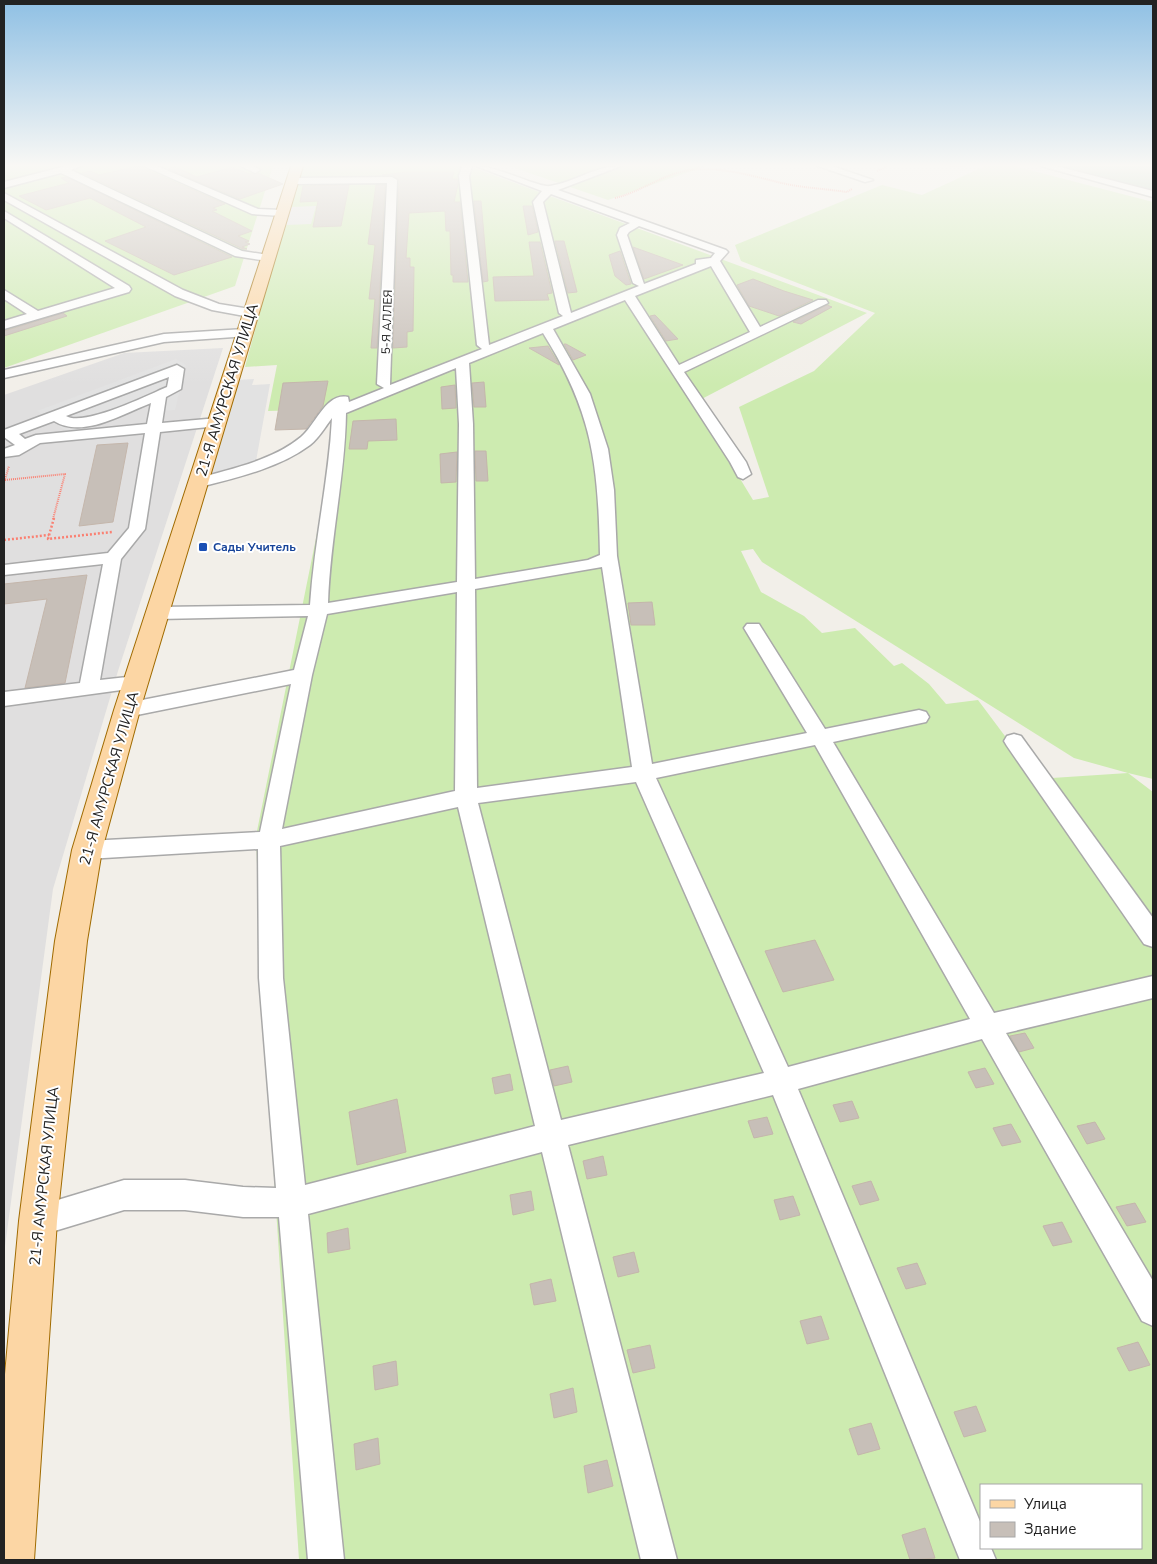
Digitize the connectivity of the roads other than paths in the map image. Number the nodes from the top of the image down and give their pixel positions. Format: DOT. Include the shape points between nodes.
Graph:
graph roads {
  1 [pos="44,239"];
  2 [pos="82,239"];
  3 [pos="207,239"];
  4 [pos="274,239"];
  5 [pos="390,239"];
  6 [pos="471,239"];
  7 [pos="547,239"];
  8 [pos="623,239"];
  9 [pos="677,239"];
  10 [pos="718,257"];
  11 [pos="268,258"];
  12 [pos="633,289"];
  13 [pos="4,294"];
  14 [pos="822,303"];
  15 [pos="565,313"];
  16 [pos="36,315"];
  17 [pos="247,323"];
  18 [pos="4,325"];
  19 [pos="546,328"];
  20 [pos="757,332"];
  21 [pos="483,345"];
  22 [pos="462,361"];
  23 [pos="676,370"];
  24 [pos="4,374"];
  25 [pos="384,384"];
  26 [pos="159,395"];
  27 [pos="55,415"];
  28 [pos="218,422"];
  29 [pos="154,428"];
  30 [pos="25,446"];
  31 [pos="4,452"];
  32 [pos="743,474"];
  33 [pos="200,482"];
  34 [pos="609,556"];
  35 [pos="113,558"];
  36 [pos="4,570"];
  37 [pos="465,586"];
  38 [pos="319,610"];
  39 [pos="158,613"];
  40 [pos="753,628"];
  41 [pos="302,675"];
  42 [pos="136,682"];
  43 [pos="89,688"];
  44 [pos="4,699"];
  45 [pos="127,710"];
  46 [pos="918,717"];
  47 [pos="820,737"];
  48 [pos="1014,741"];
  49 [pos="643,773"];
  50 [pos="466,797"];
  51 [pos="270,840"];
  52 [pos="87,850"];
  53 [pos="1153,937"];
  54 [pos="1153,987"];
  55 [pos="988,1026"];
  56 [pos="780,1082"];
  57 [pos="550,1136"];
  58 [pos="293,1203"];
  59 [pos="38,1221"];
  60 [pos="1153,1310"];
  61 [pos="11,1560"];
  62 [pos="326,1560"];
  63 [pos="658,1560"];
  64 [pos="978,1560"];
  1 -- 16 [label="street" via="125,289"];
  2 -- 17 [label="street" via="179,293"];
  3 -- 11 [label="street" via="239,254"];
  4 -- 11 [label="main road, 21-Я АМУРСКАЯ УЛИЦА"];
  5 -- 25 [label="street, 5-Я АЛЛЕЯ"];
  6 -- 21 [label="street"];
  7 -- 15 [label="street"];
  8 -- 12 [label="street"];
  9 -- 10 [label="street"];
  10 -- 12 [label="street"];
  10 -- 20 [label="street"];
  11 -- 17 [label="main road, 21-Я АМУРСКАЯ УЛИЦА"];
  12 -- 15 [label="street"];
  12 -- 19 [label="street"];
  12 -- 23 [label="street"];
  13 -- 16 [label="street"];
  14 -- 20 [label="street"];
  15 -- 21 [label="street"];
  16 -- 18 [label="street"];
  17 -- 24 [label="street"];
  17 -- 28 [label="main road, 21-Я АМУРСКАЯ УЛИЦА"];
  19 -- 22 [label="street"];
  19 -- 34 [label="street" via="567,359 593,417 604,467"];
  20 -- 23 [label="street"];
  21 -- 25 [label="street"];
  22 -- 37 [label="street" via="466,424"];
  22 -- 38 [label="street" via="339,411 338,445 321,562"];
  23 -- 32 [label="street"];
  25 -- 33 [label="street" via="334,404 306,441 277,457"];
  26 -- 27 [label="street" via="93,421 68,423"];
  26 -- 27 [label="street" via="174,389 177,369"];
  26 -- 29 [label="street"];
  27 -- 30 [label="street" via="8,433"];
  28 -- 29 [label="street"];
  28 -- 33 [label="main road, 21-Я АМУРСКАЯ УЛИЦА"];
  29 -- 30 [label="street" via="36,439"];
  29 -- 35 [label="street" via="137,530"];
  30 -- 31 [label="street" via="14,452"];
  33 -- 39 [label="main road, 21-Я АМУРСКАЯ УЛИЦА"];
  34 -- 37 [label="street" via="589,566"];
  34 -- 49 [label="street"];
  35 -- 36 [label="street"];
  35 -- 43 [label="street"];
  37 -- 38 [label="street"];
  37 -- 50 [label="street"];
  38 -- 39 [label="street"];
  38 -- 41 [label="street"];
  39 -- 42 [label="main road, 21-Я АМУРСКАЯ УЛИЦА"];
  40 -- 47 [label="street"];
  41 -- 45 [label="street"];
  41 -- 51 [label="street"];
  42 -- 43 [label="street"];
  42 -- 45 [label="main road, 21-Я АМУРСКАЯ УЛИЦА"];
  43 -- 44 [label="street"];
  45 -- 52 [label="main road, 21-Я АМУРСКАЯ УЛИЦА"];
  46 -- 47 [label="street"];
  47 -- 49 [label="street"];
  47 -- 55 [label="street"];
  48 -- 53 [label="street"];
  49 -- 50 [label="street"];
  49 -- 56 [label="street"];
  50 -- 51 [label="street"];
  50 -- 57 [label="street"];
  51 -- 52 [label="street"];
  51 -- 58 [label="street" via="271,978"];
  52 -- 59 [label="main road, 21-Я АМУРСКАЯ УЛИЦА" via="71,941"];
  54 -- 55 [label="street"];
  55 -- 56 [label="street"];
  55 -- 60 [label="street"];
  56 -- 57 [label="street"];
  56 -- 64 [label="street"];
  57 -- 58 [label="street"];
  57 -- 63 [label="street"];
  58 -- 59 [label="street" via="243,1202 184,1195 124,1195"];
  58 -- 62 [label="street"];
  59 -- 61 [label="main road, 21-Я АМУРСКАЯ УЛИЦА"];
}
